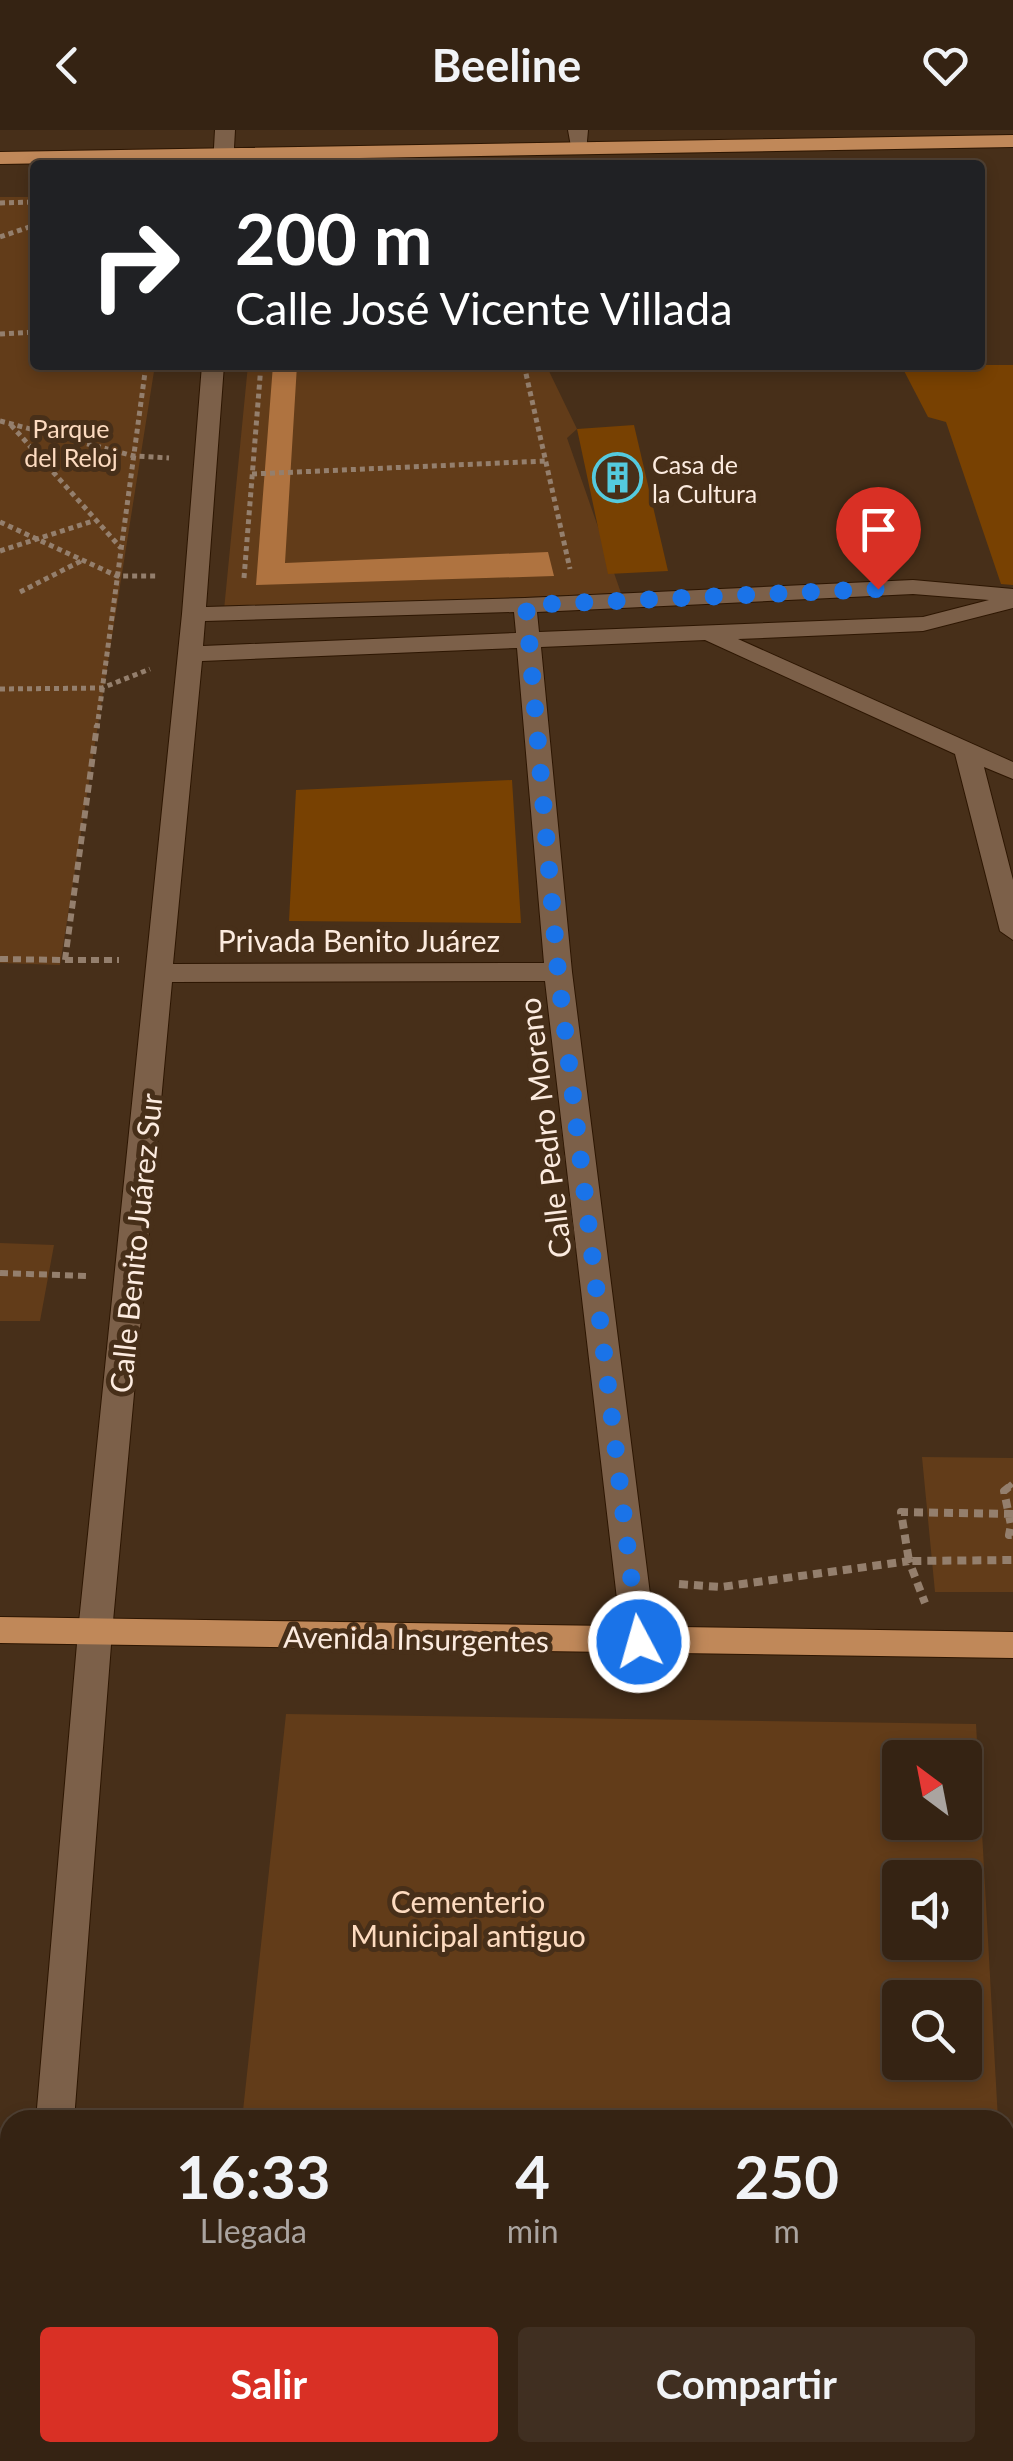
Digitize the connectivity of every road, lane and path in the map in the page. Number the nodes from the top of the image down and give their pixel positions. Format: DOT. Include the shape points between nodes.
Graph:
graph roads {
  1 [pos="224,130"];
  2 [pos="960,136"];
  3 [pos="578,139"];
  4 [pos="1013,141"];
  5 [pos="0,158"];
  6 [pos="224,159"];
  7 [pos="30,202"];
  8 [pos="0,203"];
  9 [pos="30,227"];
  10 [pos="0,237"];
  11 [pos="30,332"];
  12 [pos="0,334"];
  13 [pos="145,370"];
  14 [pos="213,370"];
  15 [pos="260,370"];
  16 [pos="525,370"];
  17 [pos="0,421"];
  18 [pos="10,424"];
  19 [pos="134,456"];
  20 [pos="546,461"];
  21 [pos="252,474"];
  22 [pos="92,520"];
  23 [pos="0,522"];
  24 [pos="38,539"];
  25 [pos="121,548"];
  26 [pos="0,551"];
  27 [pos="82,560"];
  28 [pos="117,576"];
  29 [pos="573,581"];
  30 [pos="20,592"];
  31 [pos="243,592"];
  32 [pos="1013,598"];
  33 [pos="526,605"];
  34 [pos="194,614"];
  35 [pos="708,635"];
  36 [pos="529,642"];
  37 [pos="190,654"];
  38 [pos="102,688"];
  39 [pos="0,689"];
  40 [pos="966,748"];
  41 [pos="1013,771"];
  42 [pos="1013,930"];
  43 [pos="0,958"];
  44 [pos="558,972"];
  45 [pos="161,973"];
  46 [pos="0,1273"];
  47 [pos="132,1278"];
  48 [pos="1013,1483"];
  49 [pos="1010,1514"];
  50 [pos="1011,1535"];
  51 [pos="1013,1544"];
  52 [pos="1013,1560"];
  53 [pos="909,1561"];
  54 [pos="633,1582"];
  55 [pos="0,1630"];
  56 [pos="95,1632"];
  57 [pos="639,1642"];
  58 [pos="1013,1645"];
  59 [pos="55,2110"];
  1 -- 6 [label="street"];
  2 -- 3 [label="main road"];
  2 -- 4 [label="main road"];
  3 -- 6 [label="main road"];
  5 -- 6 [label="main road"];
  7 -- 8 [label="path"];
  9 -- 10 [label="path"];
  11 -- 12 [label="path"];
  13 -- 19 [label="path"];
  14 -- 34 [label="street, Calle Benito Juárez Sur"];
  15 -- 21 [label="path"];
  16 -- 20 [label="path"];
  17 -- 18 [label="path"];
  18 -- 19 [label="path"];
  18 -- 22 [label="path"];
  19 -- 25 [label="path"];
  20 -- 21 [label="path"];
  20 -- 29 [label="path"];
  21 -- 31 [label="path"];
  22 -- 24 [label="path"];
  22 -- 25 [label="path"];
  23 -- 24 [label="path"];
  24 -- 26 [label="path"];
  24 -- 27 [label="path"];
  25 -- 28 [label="path"];
  27 -- 28 [label="path"];
  27 -- 30 [label="path"];
  28 -- 38 [label="path"];
  32 -- 33 [label="street" via="912,587"];
  32 -- 35 [label="street" via="923,624"];
  33 -- 34 [label="street"];
  33 -- 36 [label="street, Calle Pedro Moreno"];
  34 -- 37 [label="street, Calle Benito Juárez Sur"];
  35 -- 36 [label="street"];
  35 -- 40 [label="street"];
  36 -- 37 [label="street"];
  36 -- 44 [label="street, Calle Pedro Moreno"];
  37 -- 45 [label="street, Calle Benito Juárez Sur"];
  38 -- 39 [label="path"];
  38 -- 43 [label="path" via="65,960"];
  40 -- 41 [label="street"];
  40 -- 42 [label="street"];
  44 -- 45 [label="street, Privada Benito Juárez"];
  44 -- 54 [label="street, Calle Pedro Moreno"];
  45 -- 47 [label="street, Calle Benito Juárez Sur"];
  46 -- 47 [label="path"];
  47 -- 56 [label="street, Calle Benito Juárez Sur"];
  48 -- 49 [label="path" via="1004,1491"];
  49 -- 50 [label="path"];
  49 -- 53 [label="path" via="902,1512"];
  50 -- 51 [label="path"];
  52 -- 53 [label="path"];
  53 -- 54 [label="path" via="720,1587"];
  54 -- 57 [label="street, Calle Pedro Moreno"];
  55 -- 56 [label="main road, Avenida Insurgentes"];
  56 -- 57 [label="main road, Avenida Insurgentes"];
  56 -- 59 [label="street, Calle Benito Juárez Sur"];
  57 -- 58 [label="main road, Avenida Insurgentes"];
}
